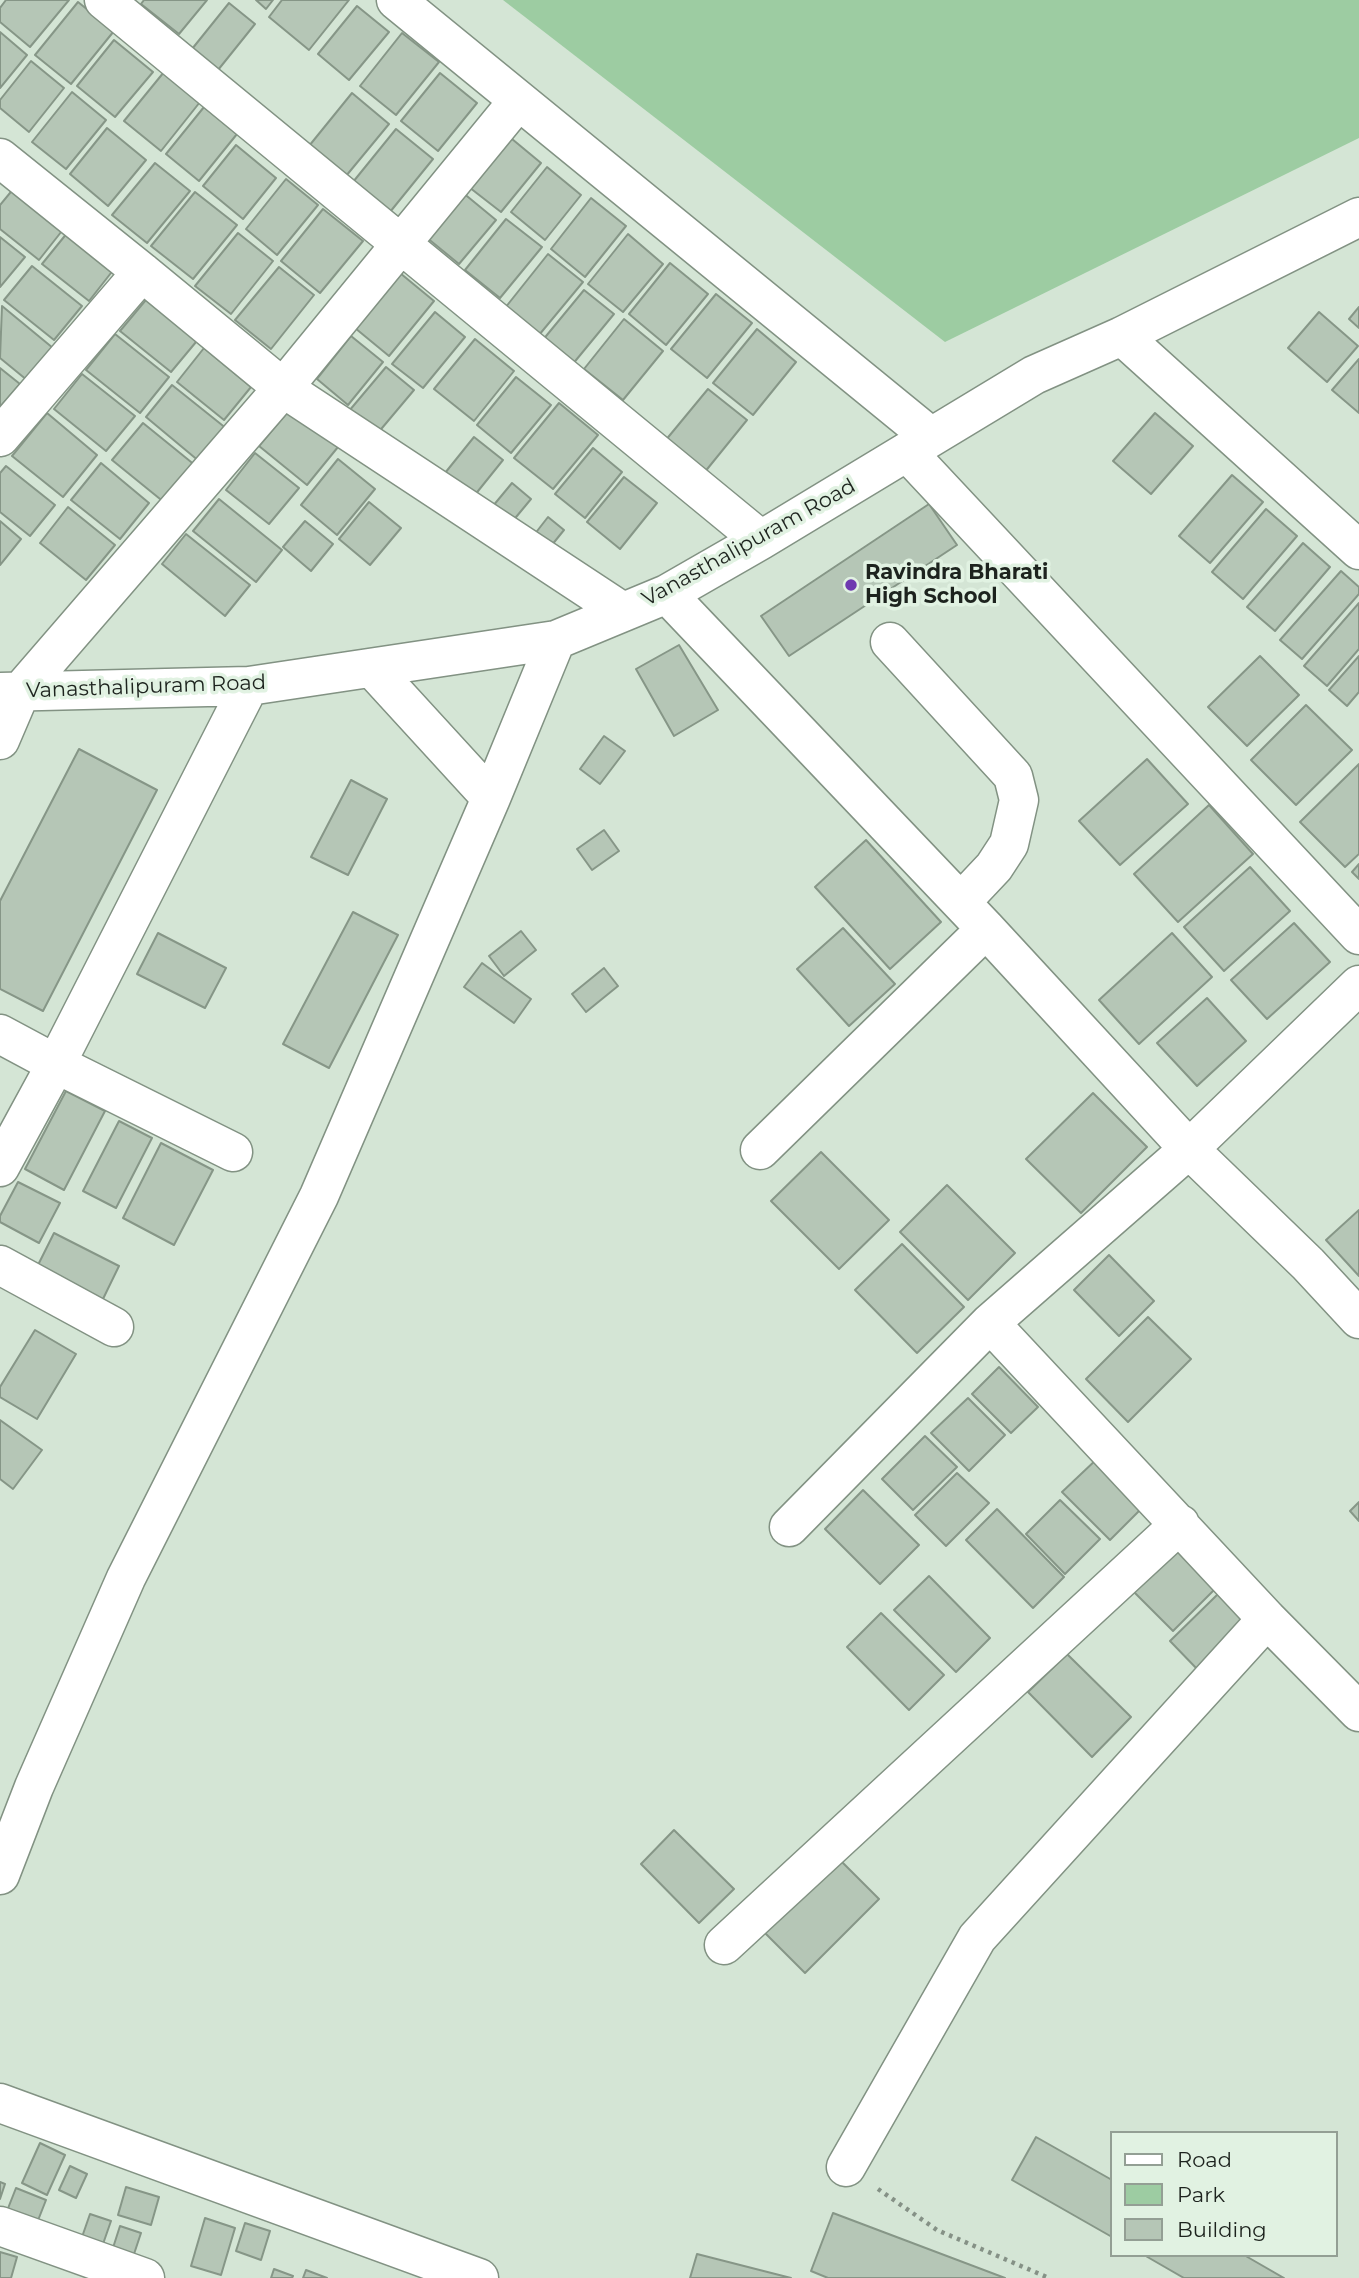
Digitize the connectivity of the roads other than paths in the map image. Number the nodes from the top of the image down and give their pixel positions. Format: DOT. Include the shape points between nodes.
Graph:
graph roads {
  1 [pos="104,0"];
  2 [pos="396,0"];
  3 [pos="518,101"];
  4 [pos="3,166"];
  5 [pos="1359,217"];
  6 [pos="401,244"];
  7 [pos="142,272"];
  8 [pos="1122,336"];
  9 [pos="283,388"];
  10 [pos="0,437"];
  11 [pos="919,444"];
  12 [pos="761,540"];
  13 [pos="1359,550"];
  14 [pos="667,594"];
  15 [pos="623,612"];
  16 [pos="556,640"];
  17 [pos="890,642"];
  18 [pos="372,668"];
  19 [pos="249,686"];
  20 [pos="10,692"];
  21 [pos="0,740"];
  22 [pos="491,798"];
  23 [pos="973,916"];
  24 [pos="1359,935"];
  25 [pos="1359,985"];
  26 [pos="0,1034"];
  27 [pos="56,1064"];
  28 [pos="1189,1149"];
  29 [pos="760,1150"];
  30 [pos="233,1152"];
  31 [pos="0,1167"];
  32 [pos="0,1265"];
  33 [pos="1359,1319"];
  34 [pos="990,1323"];
  35 [pos="114,1327"];
  36 [pos="1180,1524"];
  37 [pos="789,1527"];
  38 [pos="1267,1619"];
  39 [pos="1359,1712"];
  40 [pos="0,1875"];
  41 [pos="724,1945"];
  42 [pos="0,2103"];
  43 [pos="846,2167"];
  44 [pos="0,2226"];
  45 [pos="145,2278"];
  46 [pos="479,2278"];
  1 -- 6 [label="street"];
  2 -- 3 [label="street"];
  3 -- 6 [label="street"];
  3 -- 11 [label="street"];
  4 -- 7 [label="street"];
  5 -- 8 [label="street, Vanasthalipuram Road"];
  6 -- 9 [label="street"];
  6 -- 12 [label="street"];
  7 -- 9 [label="street"];
  7 -- 10 [label="street"];
  8 -- 11 [label="street, Vanasthalipuram Road" via="1034,375"];
  8 -- 13 [label="street"];
  9 -- 15 [label="street"];
  9 -- 20 [label="street"];
  11 -- 12 [label="street, Vanasthalipuram Road"];
  11 -- 24 [label="street"];
  12 -- 14 [label="street, Vanasthalipuram Road"];
  14 -- 15 [label="street, Vanasthalipuram Road"];
  14 -- 23 [label="street"];
  15 -- 16 [label="street, Vanasthalipuram Road"];
  16 -- 18 [label="street, Vanasthalipuram Road"];
  16 -- 22 [label="street"];
  17 -- 23 [label="street" via="1013,776 1019,800 1009,844"];
  18 -- 19 [label="street, Vanasthalipuram Road"];
  18 -- 22 [label="street"];
  19 -- 20 [label="street, Vanasthalipuram Road"];
  19 -- 27 [label="street"];
  20 -- 21 [label="street"];
  22 -- 40 [label="street" via="319,1196 126,1578"];
  23 -- 28 [label="street"];
  23 -- 29 [label="street"];
  25 -- 28 [label="street"];
  26 -- 27 [label="street"];
  27 -- 30 [label="street"];
  27 -- 31 [label="street"];
  28 -- 33 [label="street"];
  28 -- 34 [label="street"];
  32 -- 35 [label="street"];
  34 -- 36 [label="street"];
  34 -- 37 [label="street"];
  36 -- 38 [label="street"];
  36 -- 41 [label="street"];
  38 -- 39 [label="street"];
  38 -- 43 [label="street" via="977,1938"];
  42 -- 46 [label="street"];
  44 -- 45 [label="street"];
}
